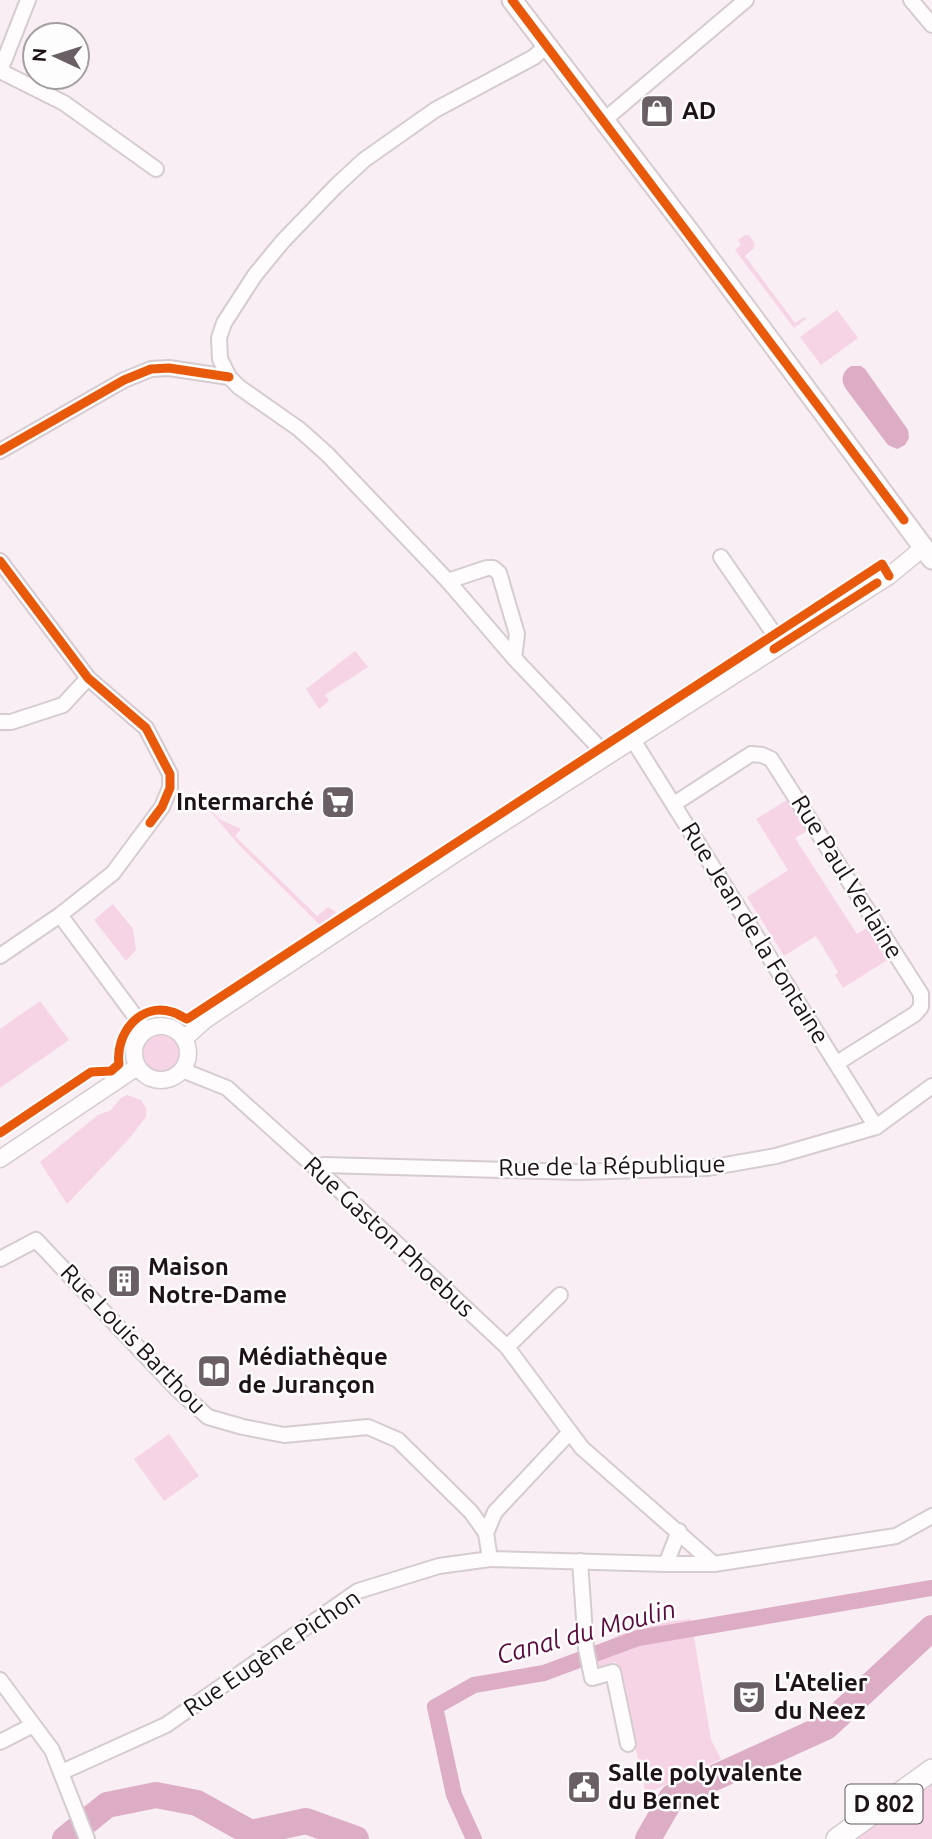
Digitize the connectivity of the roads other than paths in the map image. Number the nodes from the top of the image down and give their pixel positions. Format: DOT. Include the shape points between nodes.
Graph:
graph roads {
  1 [pos="512,0"];
  2 [pos="746,0"];
  3 [pos="911,0"];
  4 [pos="25,1"];
  5 [pos="932,25"];
  6 [pos="547,46"];
  7 [pos="0,71"];
  8 [pos="603,121"];
  9 [pos="156,170"];
  10 [pos="229,377"];
  11 [pos="0,451"];
  12 [pos="929,550"];
  13 [pos="721,557"];
  14 [pos="0,561"];
  15 [pos="448,581"];
  16 [pos="781,645"];
  17 [pos="514,658"];
  18 [pos="88,678"];
  19 [pos="0,722"];
  20 [pos="633,740"];
  21 [pos="607,756"];
  22 [pos="674,804"];
  23 [pos="60,915"];
  24 [pos="0,956"];
  25 [pos="146,1031"];
  26 [pos="184,1039"];
  27 [pos="837,1063"];
  28 [pos="137,1068"];
  29 [pos="182,1070"];
  30 [pos="932,1086"];
  31 [pos="876,1127"];
  32 [pos="0,1159"];
  33 [pos="316,1168"];
  34 [pos="0,1259"];
  35 [pos="560,1295"];
  36 [pos="507,1347"];
  37 [pos="570,1432"];
  38 [pos="932,1516"];
  39 [pos="679,1531"];
  40 [pos="486,1534"];
  41 [pos="490,1559"];
  42 [pos="580,1561"];
  43 [pos="666,1564"];
  44 [pos="713,1564"];
  45 [pos="0,1680"];
  46 [pos="33,1725"];
  47 [pos="0,1742"];
  48 [pos="628,1744"];
  49 [pos="932,1770"];
  50 [pos="62,1772"];
  51 [pos="87,1839"];
  52 [pos="837,1839"];
  1 -- 6 [label="main road"];
  2 -- 8 [label="street"];
  3 -- 5 [label="street"];
  4 -- 7 [label="street"];
  6 -- 8 [label="main road"];
  6 -- 10 [label="street" via="435,110 364,160 283,241 224,323 220,359"];
  7 -- 9 [label="street" via="64,103"];
  8 -- 12 [label="main road"];
  10 -- 11 [label="street" via="151,369"];
  10 -- 15 [label="street" via="328,454"];
  12 -- 16 [label="street"];
  13 -- 16 [label="street"];
  14 -- 18 [label="street"];
  15 -- 17 [label="street"];
  15 -- 17 [label="street" via="487,568 499,573 517,634"];
  16 -- 20 [label="street"];
  17 -- 21 [label="street"];
  18 -- 19 [label="street" via="63,705"];
  18 -- 23 [label="street" via="145,728 170,774 170,788 162,807 113,873"];
  20 -- 21 [label="street"];
  20 -- 22 [label="street, Rue Jean de la Fontaine"];
  21 -- 26 [label="street" via="364,913 205,1020"];
  22 -- 27 [label="street, Rue Jean de la Fontaine"];
  22 -- 27 [label="street, Rue Paul Verlaine" via="751,754 768,757 876,922 921,994 920,1007"];
  23 -- 24 [label="street"];
  23 -- 25 [label="street"];
  25 -- 26 [label="street" via="163,1026"];
  25 -- 28 [label="street" via="133,1052"];
  26 -- 29 [label="street" via="188,1055"];
  27 -- 31 [label="street, Rue Jean de la Fontaine"];
  28 -- 29 [label="street" via="148,1078 162,1081"];
  28 -- 32 [label="street"];
  29 -- 33 [label="street, Rue Gaston Phoebus" via="226,1088"];
  30 -- 31 [label="street, Rue de la République"];
  31 -- 33 [label="street, Rue de la République" via="776,1156 708,1168 579,1172"];
  33 -- 36 [label="street, Rue Gaston Phoebus"];
  34 -- 40 [label="street, Rue Louis Barthou" via="36,1240 208,1417 284,1435 368,1427 398,1440 471,1512"];
  35 -- 36 [label="street"];
  36 -- 37 [label="street, Rue Gaston Phoebus"];
  37 -- 39 [label="street, Rue Gaston Phoebus" via="582,1448"];
  37 -- 40 [label="street" via="495,1512"];
  38 -- 44 [label="street, Rue Eugène Pichon" via="895,1536"];
  39 -- 43 [label="street"];
  39 -- 44 [label="street, Rue Gaston Phoebus"];
  40 -- 41 [label="street"];
  41 -- 42 [label="street, Rue Eugène Pichon"];
  41 -- 50 [label="street, Rue Eugène Pichon" via="439,1566 358,1591 166,1725"];
  42 -- 43 [label="street, Rue Eugène Pichon"];
  42 -- 48 [label="street" via="592,1678 613,1672"];
  43 -- 44 [label="street, Rue Eugène Pichon"];
  45 -- 46 [label="street"];
  46 -- 47 [label="street"];
  46 -- 50 [label="street"];
  49 -- 52 [label="main road, D 802"];
  50 -- 51 [label="street"];
}
